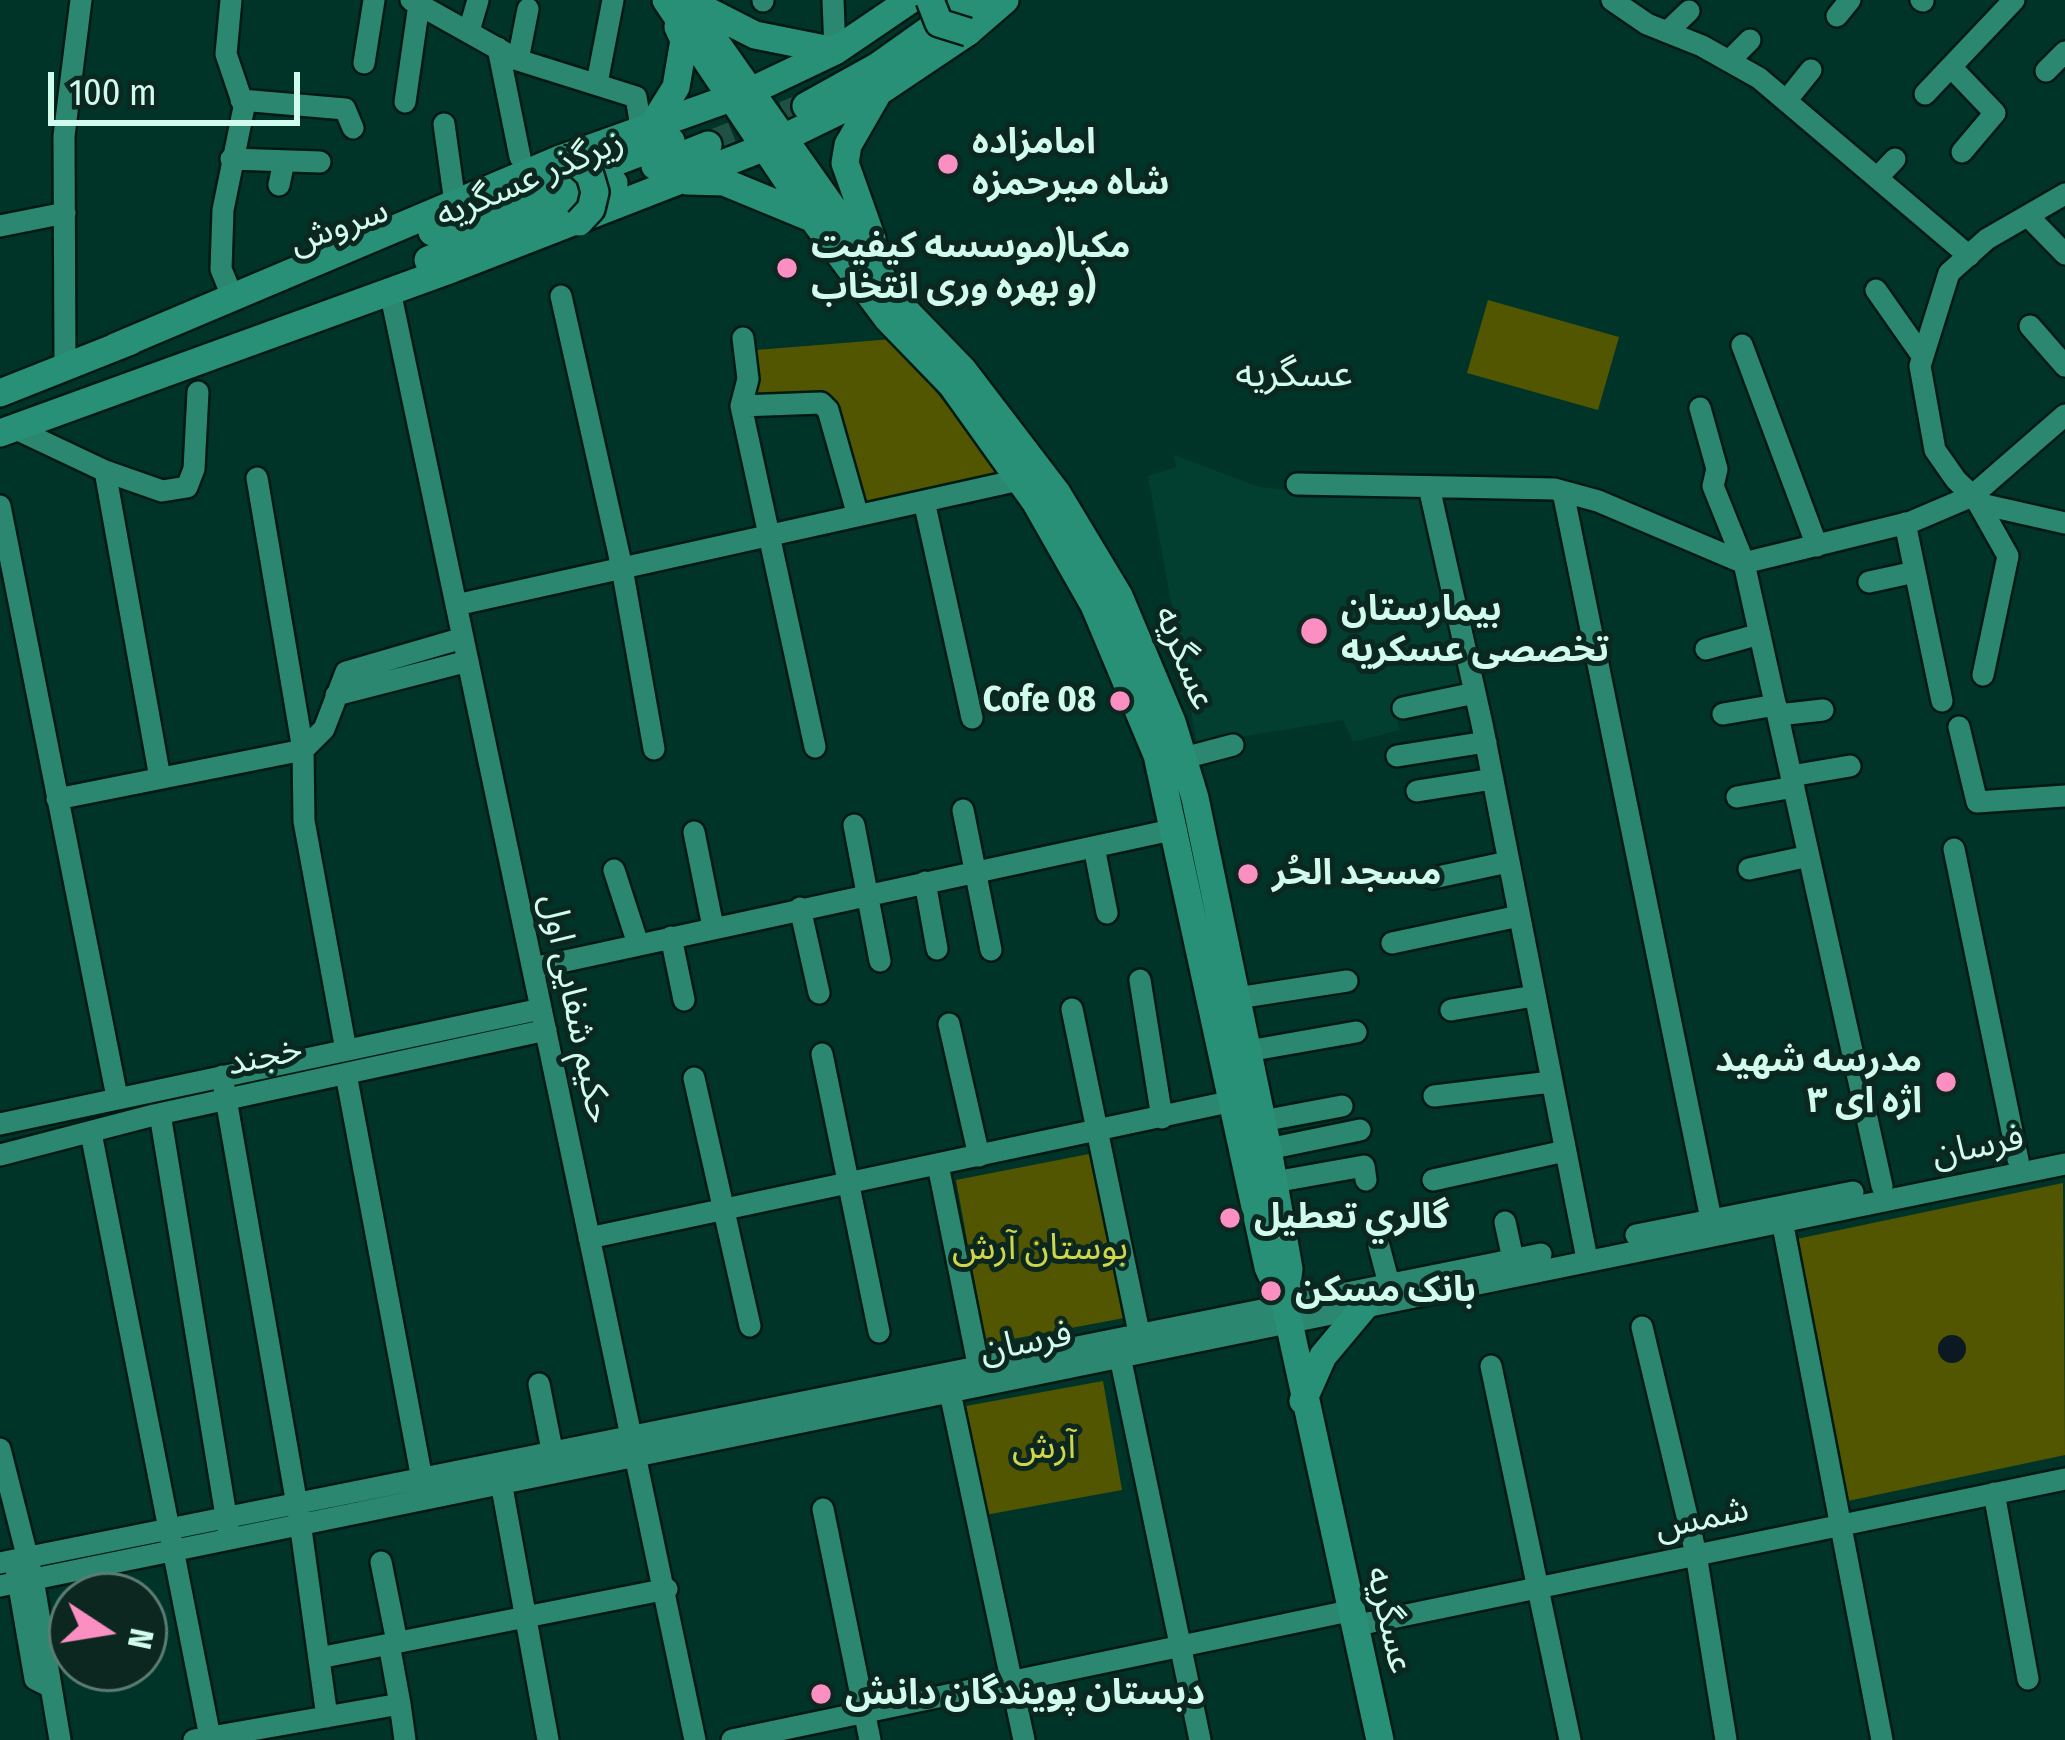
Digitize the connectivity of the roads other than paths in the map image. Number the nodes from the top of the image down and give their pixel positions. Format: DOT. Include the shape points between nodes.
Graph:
graph roads {
  1 [pos="81,0"];
  2 [pos="230,0"];
  3 [pos="374,0"];
  4 [pos="478,0"];
  5 [pos="613,0"];
  6 [pos="833,0"];
  7 [pos="910,0"];
  8 [pos="934,0"];
  9 [pos="971,0"];
  10 [pos="1005,0"];
  11 [pos="2014,0"];
  12 [pos="1615,1"];
  13 [pos="415,2"];
  14 [pos="678,3"];
  15 [pos="529,9"];
  16 [pos="1689,11"];
  17 [pos="469,31"];
  18 [pos="968,32"];
  19 [pos="1666,32"];
  20 [pos="1750,40"];
  21 [pos="835,52"];
  22 [pos="2065,52"];
  23 [pos="508,54"];
  24 [pos="1729,61"];
  25 [pos="364,63"];
  26 [pos="1951,67"];
  27 [pos="1811,70"];
  28 [pos="2045,71"];
  29 [pos="597,83"];
  30 [pos="880,91"];
  31 [pos="1925,94"];
  32 [pos="741,95"];
  33 [pos="241,100"];
  34 [pos="1786,101"];
  35 [pos="406,103"];
  36 [pos="444,124"];
  37 [pos="353,128"];
  38 [pos="646,131"];
  39 [pos="705,137"];
  40 [pos="774,143"];
  41 [pos="1962,152"];
  42 [pos="520,158"];
  43 [pos="231,159"];
  44 [pos="1895,159"];
  45 [pos="560,160"];
  46 [pos="284,161"];
  47 [pos="320,162"];
  48 [pos="1877,178"];
  49 [pos="671,180"];
  50 [pos="279,185"];
  51 [pos="2065,194"];
  52 [pos="454,203"];
  53 [pos="64,213"];
  54 [pos="2028,216"];
  55 [pos="813,219"];
  56 [pos="579,221"];
  57 [pos="1,229"];
  58 [pos="2065,254"];
  59 [pos="1969,256"];
  60 [pos="1876,290"];
  61 [pos="390,291"];
  62 [pos="232,296"];
  63 [pos="561,296"];
  64 [pos="904,309"];
  65 [pos="2030,326"];
  66 [pos="743,338"];
  67 [pos="1742,344"];
  68 [pos="115,347"];
  69 [pos="1923,357"];
  70 [pos="65,367"];
  71 [pos="2065,367"];
  72 [pos="190,381"];
  73 [pos="0,393"];
  74 [pos="741,406"];
  75 [pos="1700,408"];
  76 [pos="2065,415"];
  77 [pos="7,430"];
  78 [pos="105,471"];
  79 [pos="257,478"];
  80 [pos="1019,480"];
  81 [pos="1297,484"];
  82 [pos="1430,487"];
  83 [pos="1563,492"];
  84 [pos="1975,498"];
  85 [pos="924,501"];
  86 [pos="0,506"];
  87 [pos="858,516"];
  88 [pos="1905,523"];
  89 [pos="2065,523"];
  90 [pos="770,535"];
  91 [pos="1817,547"];
  92 [pos="1744,563"];
  93 [pos="622,568"];
  94 [pos="1915,572"];
  95 [pos="1869,582"];
  96 [pos="456,604"];
  97 [pos="1760,634"];
  98 [pos="464,638"];
  99 [pos="1706,649"];
  100 [pos="468,661"];
  101 [pos="1983,675"];
  102 [pos="1475,693"];
  103 [pos="336,695"];
  104 [pos="1942,700"];
  105 [pos="1403,708"];
  106 [pos="1777,710"];
  107 [pos="1823,710"];
  108 [pos="1723,714"];
  109 [pos="972,718"];
  110 [pos="1959,727"];
  111 [pos="1486,742"];
  112 [pos="1233,745"];
  113 [pos="815,747"];
  114 [pos="654,749"];
  115 [pos="303,750"];
  116 [pos="1396,756"];
  117 [pos="1184,758"];
  118 [pos="1850,766"];
  119 [pos="160,778"];
  120 [pos="1493,779"];
  121 [pos="1792,781"];
  122 [pos="1417,791"];
  123 [pos="2065,796"];
  124 [pos="1737,797"];
  125 [pos="57,799"];
  126 [pos="963,810"];
  127 [pos="854,825"];
  128 [pos="1176,830"];
  129 [pos="694,832"];
  130 [pos="1094,847"];
  131 [pos="1954,849"];
  132 [pos="1809,856"];
  133 [pos="1508,862"];
  134 [pos="1749,868"];
  135 [pos="614,870"];
  136 [pos="979,871"];
  137 [pos="1433,878"];
  138 [pos="925,882"];
  139 [pos="867,894"];
  140 [pos="800,908"];
  141 [pos="1107,913"];
  142 [pos="1519,916"];
  143 [pos="713,927"];
  144 [pos="671,937"];
  145 [pos="638,944"];
  146 [pos="1392,944"];
  147 [pos="938,949"];
  148 [pos="991,950"];
  149 [pos="880,961"];
  150 [pos="533,968"];
  151 [pos="1140,980"];
  152 [pos="1347,981"];
  153 [pos="818,993"];
  154 [pos="1534,996"];
  155 [pos="1237,998"];
  156 [pos="684,1000"];
  157 [pos="1072,1009"];
  158 [pos="1451,1010"];
  159 [pos="512,1014"];
  160 [pos="543,1019"];
  161 [pos="949,1024"];
  162 [pos="1356,1032"];
  163 [pos="520,1036"];
  164 [pos="346,1050"];
  165 [pos="1248,1051"];
  166 [pos="822,1054"];
  167 [pos="346,1074"];
  168 [pos="221,1076"];
  169 [pos="694,1078"];
  170 [pos="1551,1082"];
  171 [pos="1434,1096"];
  172 [pos="117,1097"];
  173 [pos="226,1100"];
  174 [pos="1233,1101"];
  175 [pos="1342,1106"];
  176 [pos="160,1114"];
  177 [pos="1162,1118"];
  178 [pos="1262,1120"];
  179 [pos="0,1124"];
  180 [pos="1360,1130"];
  181 [pos="1099,1131"];
  182 [pos="91,1133"];
  183 [pos="1268,1149"];
  184 [pos="1565,1151"];
  185 [pos="0,1155"];
  186 [pos="979,1156"];
  187 [pos="2065,1156"];
  188 [pos="2018,1160"];
  189 [pos="938,1165"];
  190 [pos="1366,1180"];
  191 [pos="1433,1180"];
  192 [pos="1274,1182"];
  193 [pos="851,1183"];
  194 [pos="1882,1186"];
  195 [pos="724,1210"];
  196 [pos="1781,1215"];
  197 [pos="1505,1222"];
  198 [pos="1713,1228"];
  199 [pos="590,1238"];
  200 [pos="1379,1246"];
  201 [pos="1585,1252"];
  202 [pos="1514,1267"];
  203 [pos="1389,1284"];
  204 [pos="1364,1307"];
  205 [pos="1287,1313"];
  206 [pos="750,1325"];
  207 [pos="1642,1327"];
  208 [pos="879,1332"];
  209 [pos="1130,1347"];
  210 [pos="1491,1366"];
  211 [pos="981,1377"];
  212 [pos="538,1384"];
  213 [pos="948,1384"];
  214 [pos="1303,1401"];
  215 [pos="633,1445"];
  216 [pos="0,1455"];
  217 [pos="554,1461"];
  218 [pos="2065,1479"];
  219 [pos="501,1482"];
  220 [pos="424,1488"];
  221 [pos="1994,1493"];
  222 [pos="0,1494"];
  223 [pos="823,1509"];
  224 [pos="298,1512"];
  225 [pos="1840,1522"];
  226 [pos="227,1527"];
  227 [pos="170,1538"];
  228 [pos="1696,1554"];
  229 [pos="381,1562"];
  230 [pos="16,1571"];
  231 [pos="667,1588"];
  232 [pos="1540,1588"];
  233 [pos="523,1617"];
  234 [pos="1351,1619"];
  235 [pos="393,1643"];
  236 [pos="1182,1647"];
  237 [pos="319,1658"];
  238 [pos="2028,1679"];
  239 [pos="1010,1683"];
  240 [pos="400,1705"];
  241 [pos="863,1713"];
  242 [pos="327,1717"];
  243 [pos="281,1732"];
  244 [pos="202,1738"];
  245 [pos="60,1740"];
  246 [pos="405,1740"];
  247 [pos="548,1740"];
  248 [pos="695,1740"];
  249 [pos="732,1740"];
  250 [pos="870,1740"];
  251 [pos="1024,1740"];
  252 [pos="1200,1740"];
  253 [pos="1380,1740"];
  254 [pos="1570,1740"];
  255 [pos="1726,1740"];
  256 [pos="1882,1740"];
  1 -- 53 [label="street" via="64,136"];
  2 -- 33 [label="street" via="226,54"];
  3 -- 25 [label="street"];
  4 -- 17 [label="street"];
  5 -- 29 [label="street"];
  6 -- 21 [label="street"];
  7 -- 21 [label="main road"];
  8 -- 9 [label="main road" via="802,97 878,66"];
  8 -- 18 [label="main road, bridge" via="939,23"];
  10 -- 18 [label="main road"];
  11 -- 26 [label="street"];
  12 -- 19 [label="street"];
  13 -- 17 [label="street"];
  13 -- 35 [label="street"];
  14 -- 21 [label="main road" via="755,35"];
  14 -- 32 [label="main road"];
  14 -- 38 [label="main road" via="684,40 676,86"];
  15 -- 23 [label="street"];
  16 -- 19 [label="street"];
  17 -- 23 [label="street"];
  18 -- 30 [label="main road"];
  19 -- 24 [label="street"];
  20 -- 24 [label="street"];
  21 -- 32 [label="main road"];
  22 -- 28 [label="street"];
  23 -- 29 [label="street"];
  23 -- 42 [label="street"];
  24 -- 34 [label="street"];
  26 -- 31 [label="street"];
  26 -- 41 [label="street" via="1995,113"];
  27 -- 34 [label="street"];
  29 -- 38 [label="street" via="636,97"];
  30 -- 40 [label="main road"];
  30 -- 64 [label="main road" via="845,163"];
  32 -- 38 [label="main road"];
  32 -- 40 [label="main road"];
  33 -- 37 [label="street" via="345,109"];
  33 -- 43 [label="street"];
  34 -- 48 [label="street"];
  36 -- 52 [label="street"];
  38 -- 45 [label="main road"];
  39 -- 68 [label="main road, سروش"];
  39 -- 72 [label="main road, زیرگذر عسگریه"];
  40 -- 49 [label="main road"];
  40 -- 55 [label="main road, عسگریه"];
  40 -- 64 [label="main road, عسگریه"];
  43 -- 46 [label="street"];
  43 -- 62 [label="street" via="221,269"];
  44 -- 48 [label="street"];
  45 -- 52 [label="main road"];
  45 -- 56 [label="main road, bridge" via="590,175 591,209"];
  46 -- 47 [label="street"];
  46 -- 50 [label="street"];
  48 -- 59 [label="street"];
  49 -- 55 [label="main road" via="724,182"];
  49 -- 56 [label="main road"];
  51 -- 54 [label="street"];
  52 -- 62 [label="main road"];
  53 -- 57 [label="street"];
  53 -- 70 [label="street"];
  54 -- 58 [label="street"];
  54 -- 59 [label="street"];
  55 -- 80 [label="main road, عسگریه" via="887,318 951,384"];
  56 -- 61 [label="main road"];
  59 -- 69 [label="street" via="1949,273"];
  60 -- 69 [label="street"];
  61 -- 72 [label="main road"];
  61 -- 96 [label="street, حکیم شفایی اول"];
  62 -- 68 [label="main road"];
  63 -- 93 [label="street"];
  64 -- 117 [label="main road, عسگریه" via="963,370 1058,493 1119,596"];
  65 -- 71 [label="street"];
  66 -- 74 [label="street" via="748,379"];
  67 -- 91 [label="street"];
  68 -- 70 [label="main road, سروش"];
  69 -- 84 [label="street" via="1935,450"];
  70 -- 73 [label="main road, سروش"];
  72 -- 77 [label="main road"];
  72 -- 78 [label="street" via="194,469 187,488 162,491"];
  74 -- 87 [label="street" via="828,410"];
  74 -- 90 [label="street"];
  75 -- 92 [label="street" via="1717,469 1713,486"];
  76 -- 84 [label="street"];
  77 -- 78 [label="street"];
  78 -- 119 [label="street"];
  79 -- 115 [label="street"];
  80 -- 85 [label="street"];
  80 -- 128 [label="main road, عسگریه" via="1094,605 1157,755"];
  81 -- 82 [label="street"];
  82 -- 83 [label="street"];
  82 -- 102 [label="street"];
  83 -- 92 [label="street"];
  83 -- 198 [label="street"];
  84 -- 88 [label="street"];
  84 -- 89 [label="street"];
  84 -- 101 [label="street" via="2008,556"];
  85 -- 87 [label="street"];
  85 -- 109 [label="street"];
  86 -- 125 [label="street"];
  87 -- 90 [label="street"];
  88 -- 91 [label="street"];
  88 -- 94 [label="street"];
  90 -- 93 [label="street"];
  90 -- 113 [label="street"];
  91 -- 92 [label="street"];
  92 -- 97 [label="street"];
  93 -- 96 [label="street"];
  93 -- 114 [label="street"];
  94 -- 95 [label="street"];
  94 -- 104 [label="street"];
  96 -- 98 [label="street, حکیم شفایی اول"];
  97 -- 99 [label="street"];
  97 -- 106 [label="street"];
  98 -- 100 [label="street, حکیم شفایی اول"];
  98 -- 103 [label="street" via="346,672"];
  100 -- 103 [label="street"];
  100 -- 150 [label="street, حکیم شفایی اول"];
  102 -- 105 [label="street"];
  102 -- 111 [label="street"];
  103 -- 115 [label="street" via="324,729"];
  106 -- 107 [label="street"];
  106 -- 108 [label="street"];
  106 -- 121 [label="street"];
  110 -- 123 [label="street" via="1977,802"];
  111 -- 116 [label="street"];
  111 -- 120 [label="street"];
  112 -- 117 [label="street"];
  115 -- 119 [label="street"];
  115 -- 164 [label="street" via="304,821"];
  117 -- 155 [label="main road, عسگریه"];
  118 -- 121 [label="street"];
  119 -- 125 [label="street"];
  120 -- 122 [label="street"];
  120 -- 133 [label="street"];
  121 -- 124 [label="street"];
  121 -- 132 [label="street"];
  125 -- 172 [label="street"];
  126 -- 136 [label="street"];
  127 -- 139 [label="street"];
  128 -- 130 [label="street"];
  128 -- 174 [label="main road, عسگریه"];
  129 -- 143 [label="street"];
  130 -- 136 [label="street"];
  130 -- 141 [label="street"];
  131 -- 188 [label="street"];
  132 -- 134 [label="street"];
  132 -- 194 [label="street"];
  133 -- 137 [label="street"];
  133 -- 142 [label="street"];
  135 -- 145 [label="street"];
  136 -- 138 [label="street"];
  136 -- 148 [label="street"];
  138 -- 139 [label="street"];
  138 -- 147 [label="street"];
  139 -- 140 [label="street"];
  139 -- 149 [label="street"];
  140 -- 143 [label="street"];
  140 -- 153 [label="street"];
  142 -- 146 [label="street"];
  142 -- 154 [label="street"];
  143 -- 144 [label="street"];
  144 -- 145 [label="street"];
  144 -- 156 [label="street"];
  145 -- 150 [label="street"];
  150 -- 160 [label="street, حکیم شفایی اول"];
  151 -- 177 [label="street"];
  152 -- 155 [label="street"];
  154 -- 158 [label="street"];
  154 -- 170 [label="street"];
  155 -- 165 [label="main road, عسگریه"];
  157 -- 181 [label="street"];
  159 -- 160 [label="street, خجند"];
  159 -- 163 [label="street" via="526,1021"];
  159 -- 164 [label="street, خجند"];
  160 -- 163 [label="street, خجند"];
  160 -- 199 [label="street, حکیم شفایی اول"];
  161 -- 186 [label="street"];
  162 -- 165 [label="street"];
  163 -- 167 [label="street, خجند"];
  164 -- 168 [label="street, خجند"];
  165 -- 178 [label="main road, عسگریه"];
  166 -- 193 [label="street"];
  167 -- 173 [label="street, خجند"];
  167 -- 220 [label="street"];
  168 -- 172 [label="street, خجند"];
  168 -- 173 [label="street"];
  169 -- 195 [label="street"];
  170 -- 171 [label="street"];
  170 -- 184 [label="street"];
  172 -- 179 [label="street, خجند"];
  173 -- 176 [label="street, خجند"];
  173 -- 224 [label="street"];
  174 -- 177 [label="street"];
  174 -- 205 [label="main road, عسگریه" via="1268,1267"];
  175 -- 178 [label="street"];
  176 -- 182 [label="street, خجند"];
  176 -- 226 [label="street"];
  177 -- 181 [label="street"];
  178 -- 183 [label="main road, عسگریه"];
  180 -- 183 [label="street"];
  181 -- 186 [label="street"];
  181 -- 209 [label="street"];
  182 -- 185 [label="street, خجند"];
  182 -- 227 [label="street"];
  183 -- 192 [label="main road, عسگریه"];
  184 -- 191 [label="street"];
  184 -- 201 [label="street"];
  186 -- 189 [label="street"];
  187 -- 188 [label="street, فرسان"];
  187 -- 196 [label="street, فرسان"];
  188 -- 194 [label="street, فرسان"];
  189 -- 193 [label="street"];
  189 -- 211 [label="street"];
  190 -- 192 [label="street" via="1364,1166"];
  192 -- 205 [label="main road, عسگریه" via="1289,1269"];
  193 -- 195 [label="street"];
  193 -- 208 [label="street"];
  194 -- 196 [label="street, فرسان"];
  195 -- 199 [label="street"];
  195 -- 206 [label="street"];
  196 -- 198 [label="street, فرسان"];
  196 -- 225 [label="street"];
  197 -- 202 [label="street"];
  198 -- 201 [label="street, فرسان"];
  199 -- 215 [label="street, حکیم شفایی اول"];
  200 -- 203 [label="street"];
  201 -- 202 [label="street, فرسان"];
  202 -- 203 [label="street, فرسان"];
  202 -- 204 [label="street, فرسان"];
  203 -- 205 [label="street, فرسان"];
  204 -- 205 [label="street, فرسان"];
  204 -- 214 [label="main road" via="1323,1356"];
  205 -- 209 [label="street, فرسان"];
  205 -- 214 [label="main road, عسگریه"];
  207 -- 228 [label="street"];
  209 -- 211 [label="street, فرسان"];
  209 -- 236 [label="street"];
  210 -- 232 [label="street"];
  211 -- 213 [label="street, فرسان"];
  212 -- 217 [label="street"];
  213 -- 215 [label="street, فرسان"];
  213 -- 239 [label="street"];
  214 -- 234 [label="main road, عسگریه"];
  215 -- 217 [label="street, فرسان"];
  215 -- 231 [label="street, حکیم شفایی اول"];
  216 -- 230 [label="street"];
  217 -- 219 [label="street, فرسان"];
  217 -- 220 [label="street, فرسان"];
  218 -- 221 [label="street, شمس"];
  219 -- 220 [label="street, فرسان"];
  219 -- 233 [label="street"];
  220 -- 224 [label="street, فرسان"];
  221 -- 225 [label="street, شمس"];
  221 -- 238 [label="street"];
  222 -- 230 [label="street"];
  223 -- 241 [label="street"];
  224 -- 226 [label="street, فرسان"];
  224 -- 237 [label="street"];
  225 -- 228 [label="street, شمس"];
  225 -- 256 [label="street"];
  226 -- 227 [label="street, فرسان"];
  227 -- 230 [label="street, فرسان"];
  227 -- 244 [label="street"];
  228 -- 232 [label="street, شمس"];
  228 -- 255 [label="street"];
  229 -- 235 [label="street"];
  230 -- 245 [label="street" via="51,1675"];
  231 -- 233 [label="street"];
  231 -- 248 [label="street, حکیم شفایی اول"];
  232 -- 234 [label="street, شمس"];
  232 -- 254 [label="street"];
  233 -- 235 [label="street"];
  233 -- 247 [label="street"];
  234 -- 236 [label="street, شمس"];
  234 -- 253 [label="main road, عسگریه"];
  235 -- 237 [label="street"];
  235 -- 240 [label="street"];
  236 -- 239 [label="street, شمس"];
  236 -- 252 [label="street"];
  237 -- 242 [label="street"];
  239 -- 241 [label="street, شمس"];
  239 -- 251 [label="street"];
  240 -- 242 [label="street"];
  240 -- 246 [label="street"];
  241 -- 249 [label="street, شمس"];
  241 -- 250 [label="street"];
  242 -- 243 [label="street"];
  243 -- 244 [label="street"];
}
